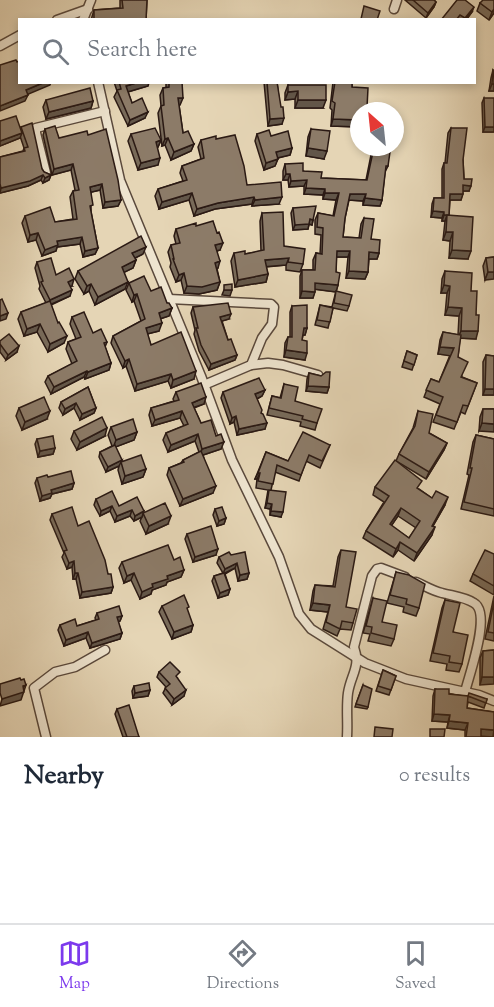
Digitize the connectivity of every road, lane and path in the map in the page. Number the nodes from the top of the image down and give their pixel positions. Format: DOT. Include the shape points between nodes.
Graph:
graph roads {
  1 [pos="92,0"];
  2 [pos="88,9"];
  3 [pos="63,18"];
  4 [pos="84,18"];
  5 [pos="18,36"];
  6 [pos="0,46"];
  7 [pos="98,84"];
  8 [pos="105,111"];
  9 [pos="46,173"];
  10 [pos="170,299"];
  11 [pos="250,365"];
  12 [pos="318,375"];
  13 [pos="204,385"];
  14 [pos="105,650"];
  15 [pos="357,656"];
  16 [pos="465,692"];
  17 [pos="494,701"];
  18 [pos="46,737"];
  19 [pos="347,737"];
  1 -- 2 [label="street"];
  2 -- 3 [label="street"];
  2 -- 4 [label="street"];
  5 -- 6 [label="street"];
  7 -- 8 [label="street"];
  8 -- 9 [label="street" via="36,128"];
  8 -- 10 [label="street" via="120,180"];
  10 -- 11 [label="street" via="271,304 272,324"];
  10 -- 13 [label="street"];
  11 -- 12 [label="street" via="283,365"];
  11 -- 13 [label="street"];
  13 -- 15 [label="street" via="232,460 279,556 299,614 311,629"];
  14 -- 18 [label="street" via="75,667 55,672 34,688"];
  15 -- 16 [label="street" via="406,679"];
  15 -- 16 [label="street" via="354,647 372,576 377,569 389,570 439,592 468,599 479,607 482,626"];
  15 -- 19 [label="street" via="348,696"];
  16 -- 17 [label="street"];
}
